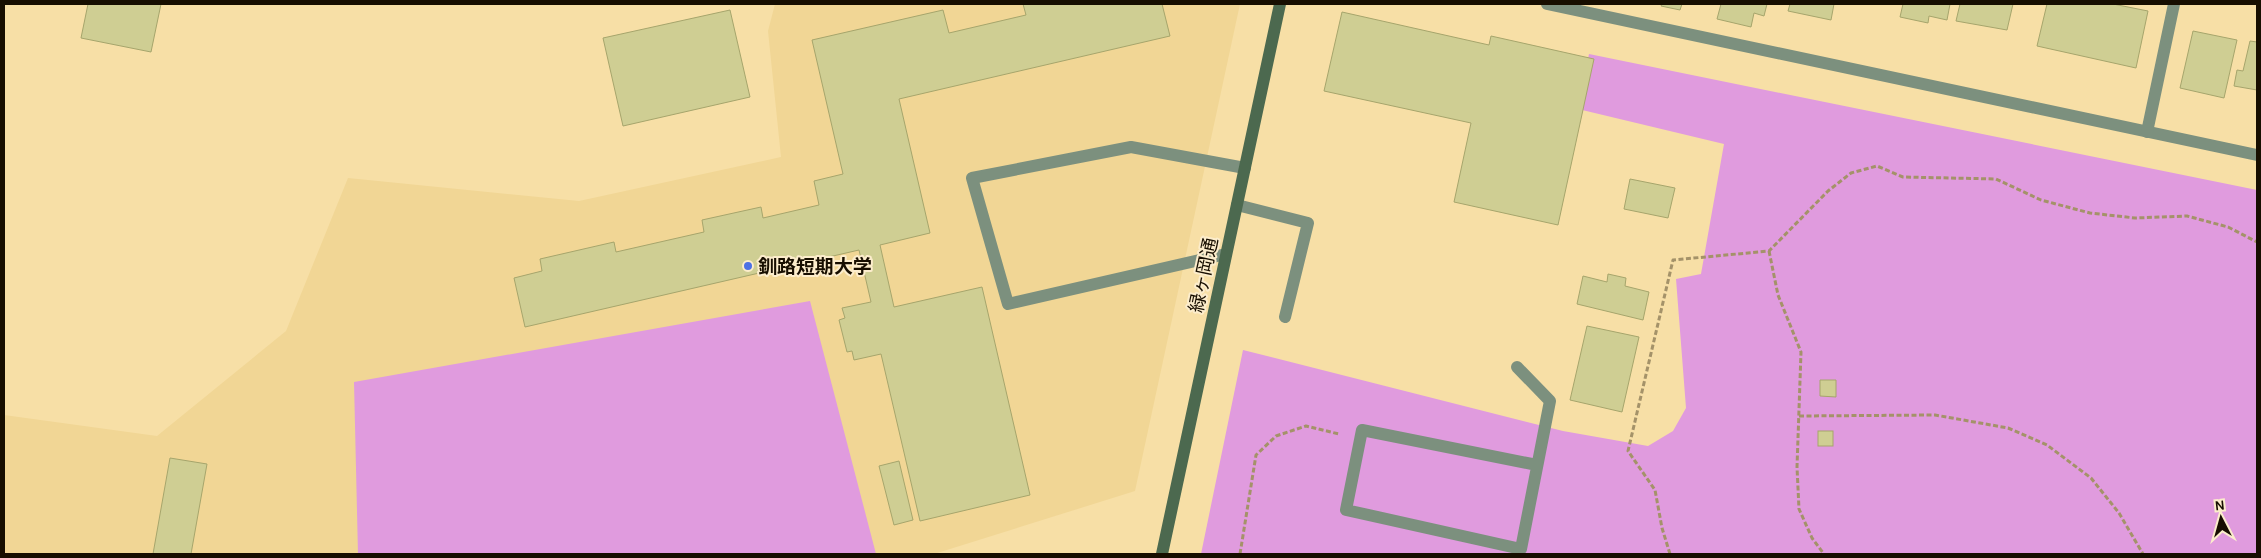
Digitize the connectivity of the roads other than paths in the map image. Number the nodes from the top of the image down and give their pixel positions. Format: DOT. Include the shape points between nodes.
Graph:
graph roads {
  1 [pos="1280,4"];
  2 [pos="1555,4"];
  3 [pos="2174,4"];
  4 [pos="2147,132"];
  5 [pos="2257,155"];
  6 [pos="1245,168"];
  7 [pos="1237,205"];
  8 [pos="1226,254"];
  9 [pos="1285,317"];
  10 [pos="1516,367"];
  11 [pos="1537,465"];
  12 [pos="1162,554"];
  1 -- 6 [label="street, 緑ヶ岡通"];
  2 -- 4 [label="street"];
  3 -- 4 [label="street"];
  4 -- 5 [label="street"];
  6 -- 7 [label="street, 緑ヶ岡通"];
  6 -- 8 [label="street" via="1130,146 972,178 1008,304"];
  7 -- 8 [label="street, 緑ヶ岡通"];
  7 -- 9 [label="street" via="1308,223"];
  8 -- 12 [label="street, 緑ヶ岡通"];
  10 -- 11 [label="street" via="1550,401"];
  11 -- 11 [label="street" via="1362,430 1346,510 1521,549"];
}
